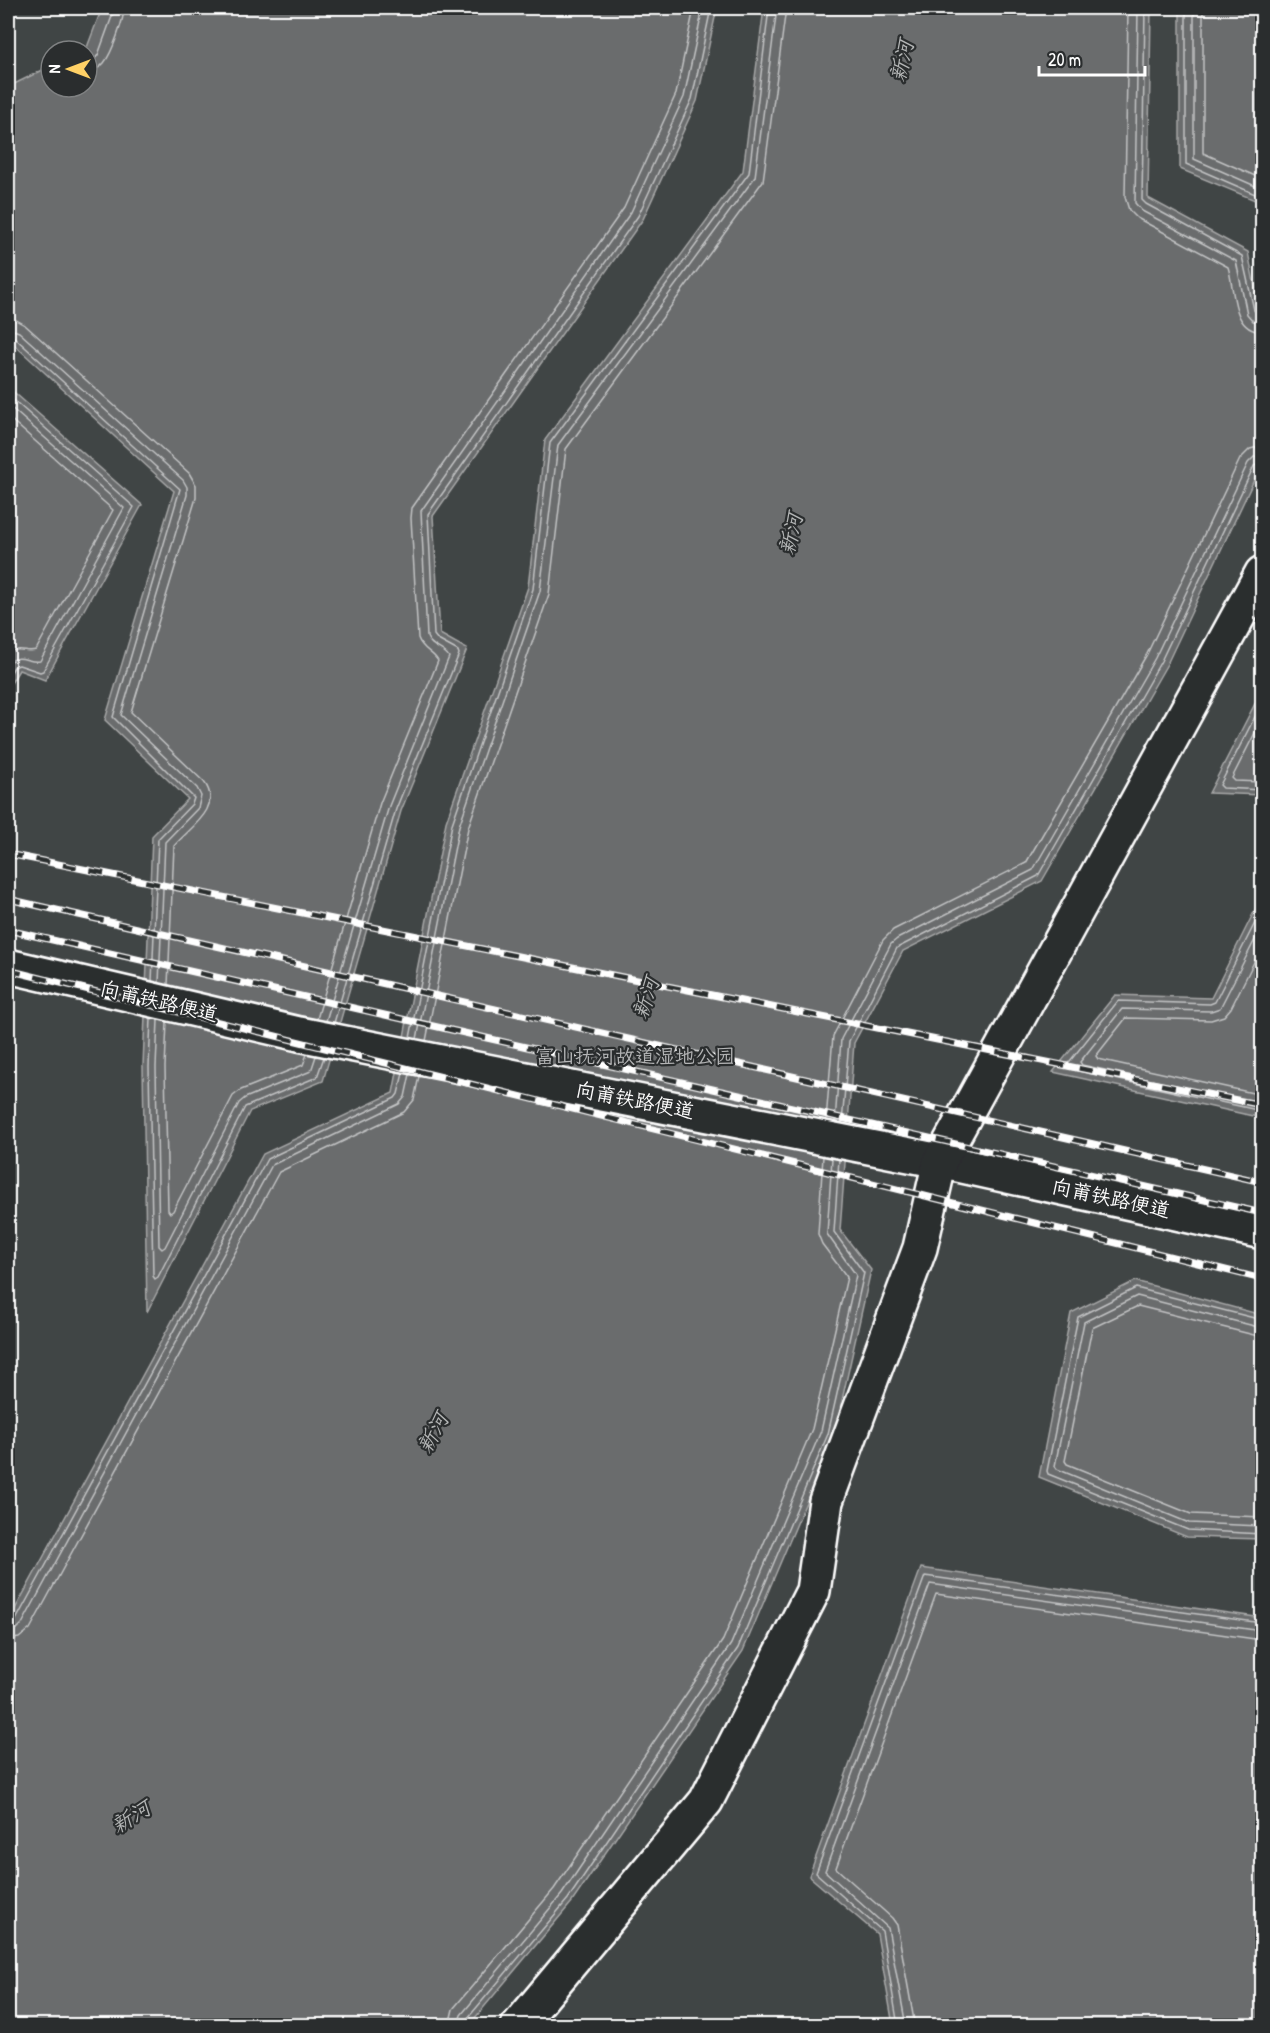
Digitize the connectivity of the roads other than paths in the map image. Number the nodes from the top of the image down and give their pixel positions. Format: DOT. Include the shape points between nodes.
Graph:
graph roads {
  1 [pos="1263,573"];
  2 [pos="8,966"];
  3 [pos="940,1161"];
  4 [pos="1263,1232"];
  5 [pos="518,2025"];
  1 -- 3 [label="lane"];
  2 -- 3 [label="lane, 向莆铁路便道" via="299,1034"];
  3 -- 4 [label="lane, 向莆铁路便道"];
  3 -- 5 [label="lane" via="920,1248 826,1501 813,1591 706,1801"];
}
